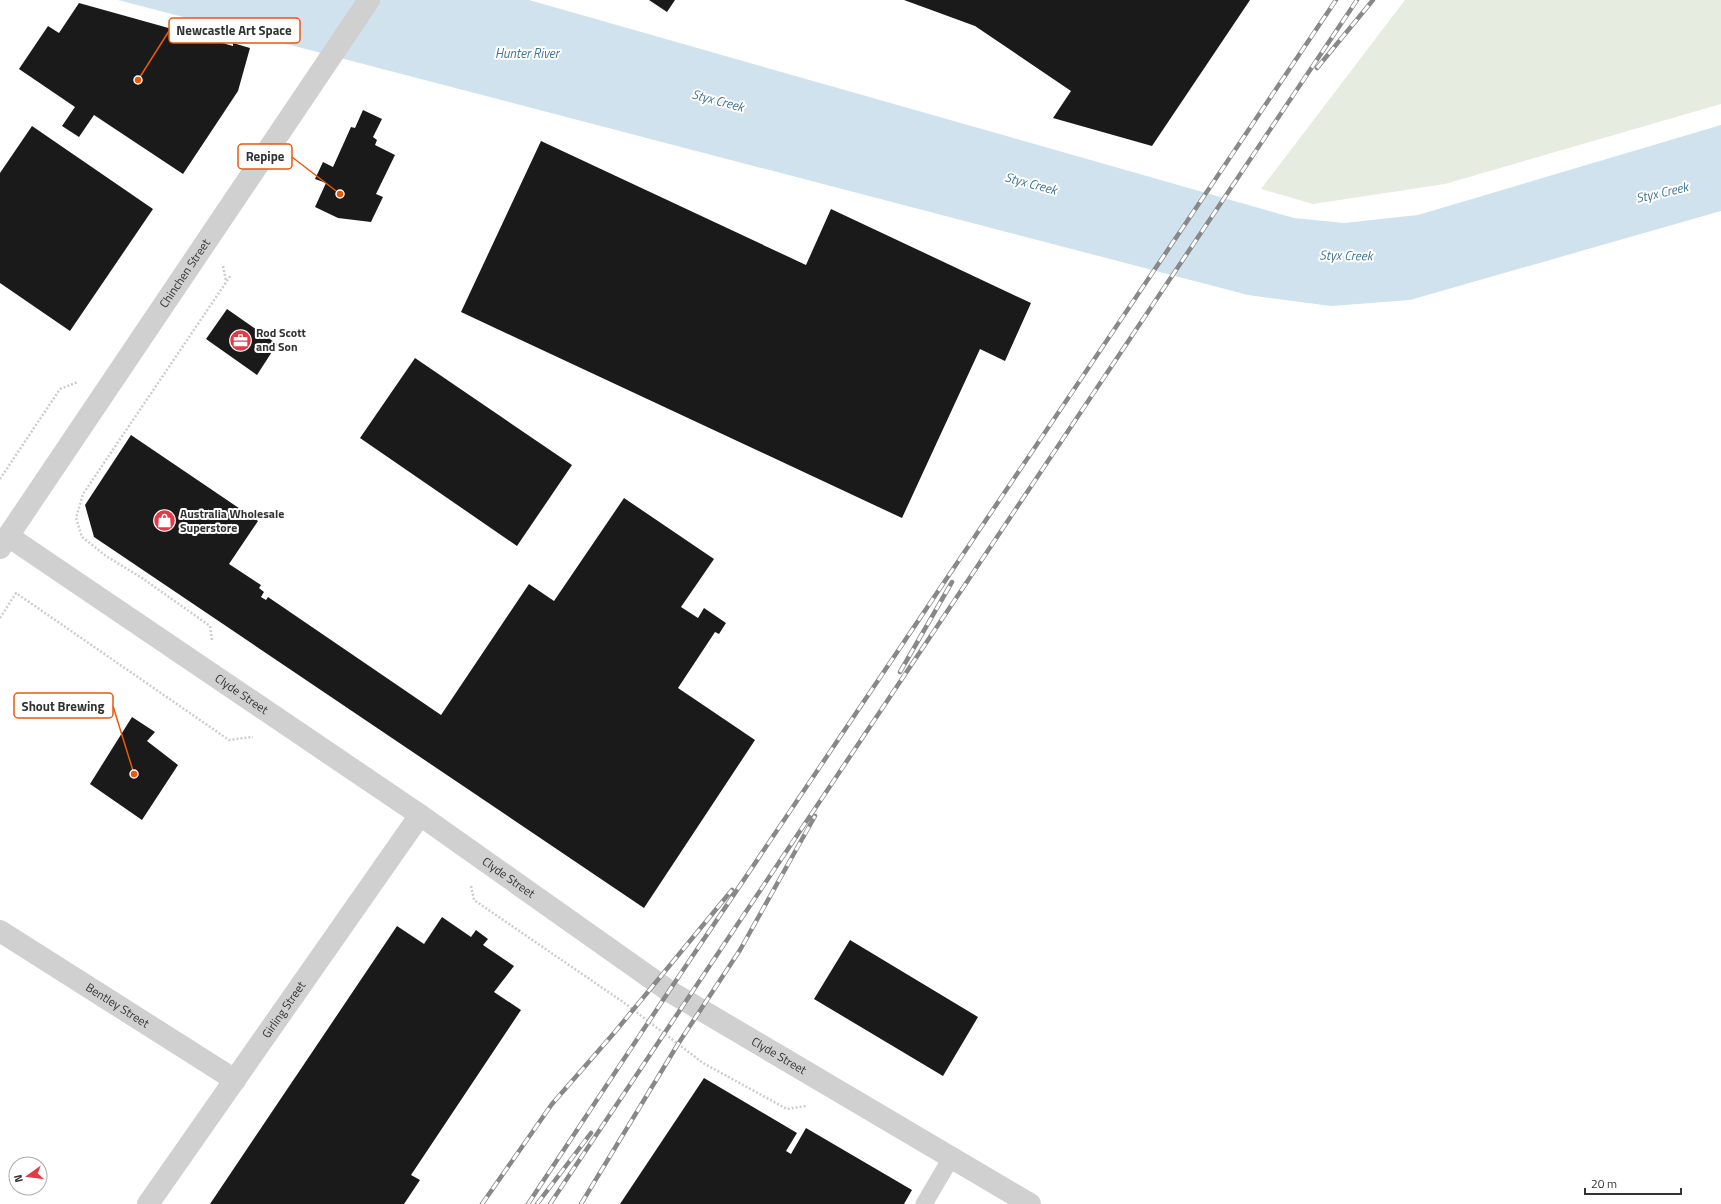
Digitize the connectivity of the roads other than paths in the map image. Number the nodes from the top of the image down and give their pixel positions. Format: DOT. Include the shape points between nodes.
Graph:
graph roads {
  1 [pos="369,0"];
  2 [pos="3,538"];
  3 [pos="420,815"];
  4 [pos="0,931"];
  5 [pos="235,1080"];
  6 [pos="951,1158"];
  7 [pos="148,1204"];
  8 [pos="924,1204"];
  9 [pos="1030,1204"];
  1 -- 2 [label="street, Chinchen Street" via="222,220"];
  2 -- 3 [label="street, Clyde Street"];
  3 -- 5 [label="street, Girling Street"];
  3 -- 6 [label="street, Clyde Street" via="669,991"];
  4 -- 5 [label="street, Bentley Street"];
  5 -- 7 [label="street, Girling Street"];
  6 -- 8 [label="lane"];
  6 -- 9 [label="street, Clyde Street"];
}
